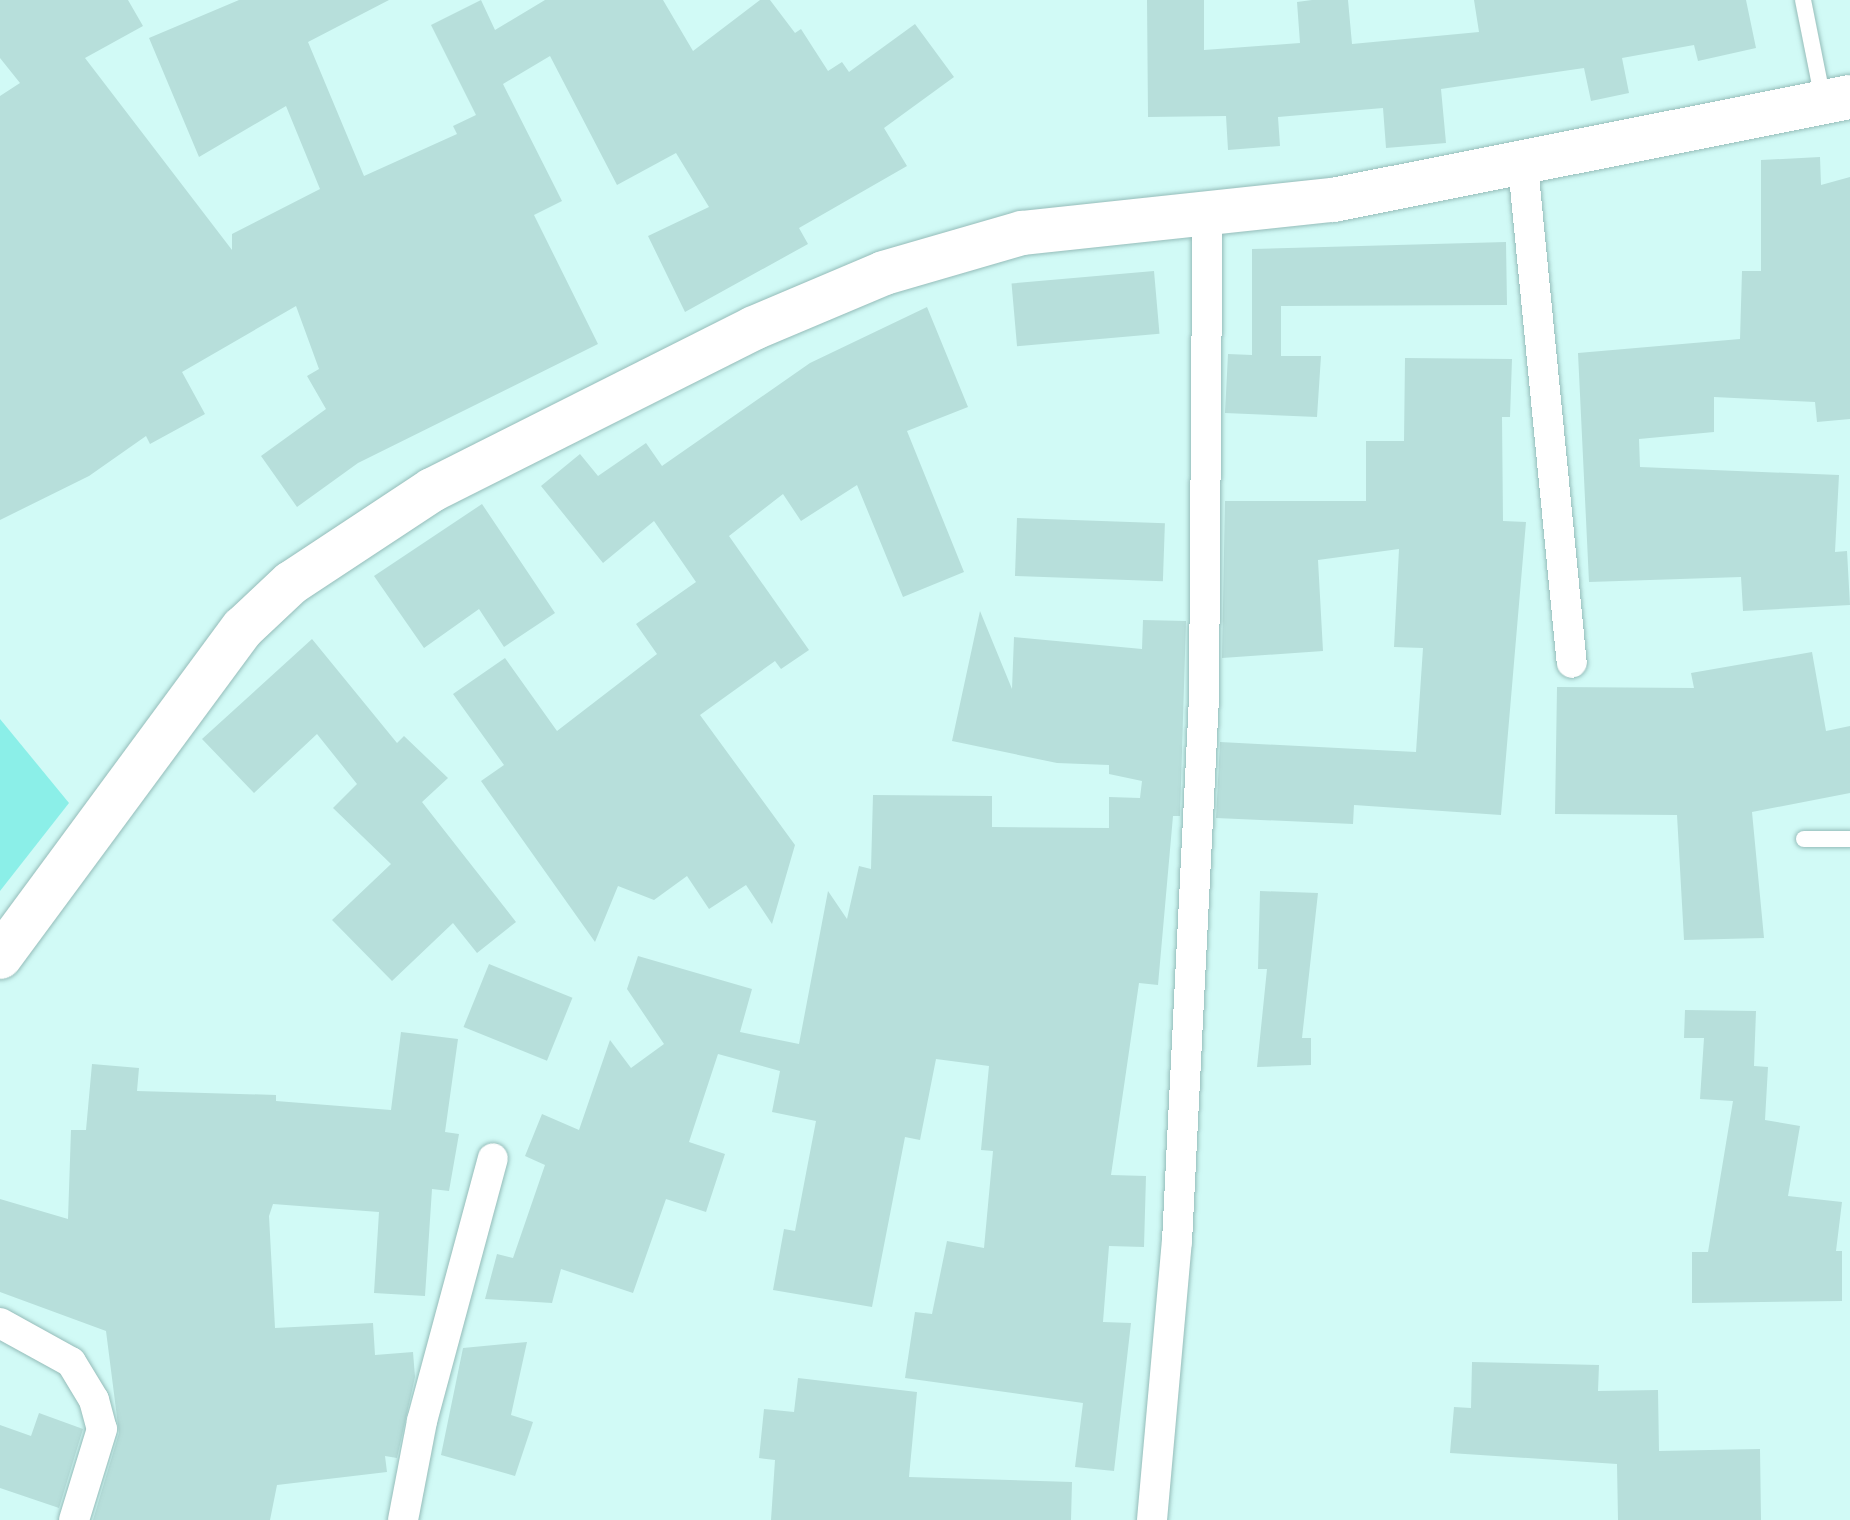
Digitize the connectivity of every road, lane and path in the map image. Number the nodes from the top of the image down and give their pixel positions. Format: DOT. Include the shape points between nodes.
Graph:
graph roads {
  1 [pos="1803,0"];
  2 [pos="1836,99"];
  3 [pos="1523,166"];
  4 [pos="1207,213"];
  5 [pos="1572,663"];
  6 [pos="1804,839"];
  7 [pos="1850,839"];
  8 [pos="0,957"];
  9 [pos="493,1158"];
  10 [pos="0,1323"];
  11 [pos="74,1520"];
  12 [pos="403,1520"];
  13 [pos="1152,1520"];
  1 -- 2 [label="lane"];
  2 -- 3 [label="street"];
  3 -- 4 [label="street"];
  3 -- 5 [label="street"];
  4 -- 8 [label="street" via="1022,233 884,273 591,406 360,533 243,628"];
  4 -- 13 [label="street" via="1204,697 1177,1242"];
  6 -- 7 [label="lane"];
  9 -- 12 [label="street" via="422,1421"];
  10 -- 11 [label="street" via="71,1362 94,1400 102,1429"];
}
